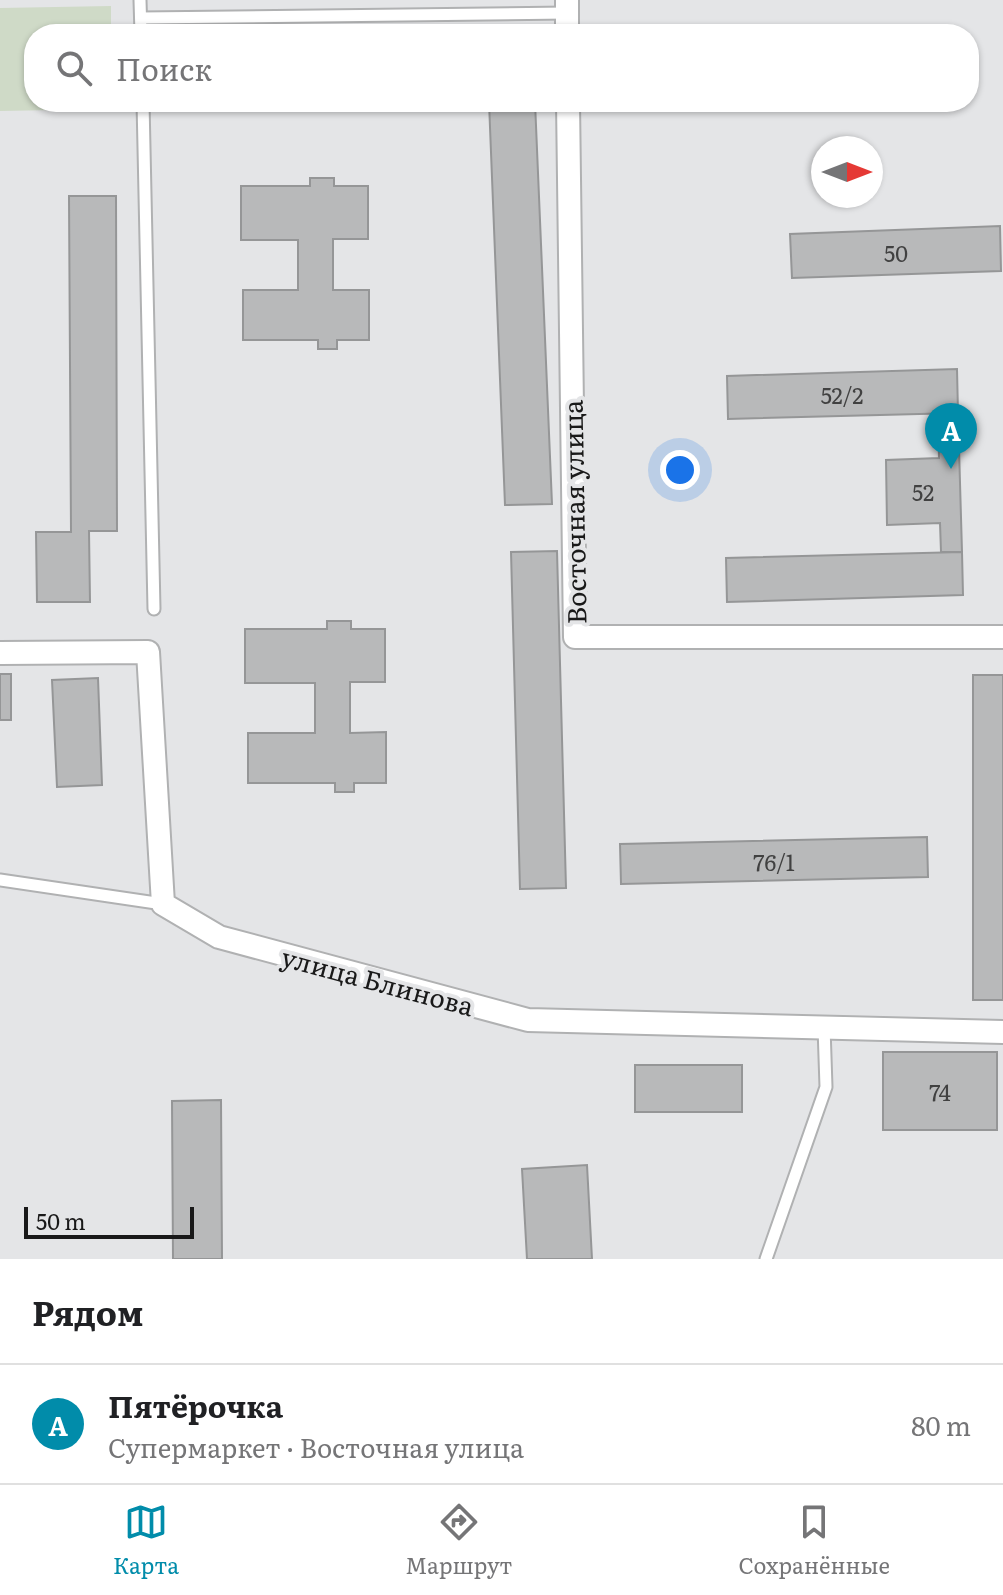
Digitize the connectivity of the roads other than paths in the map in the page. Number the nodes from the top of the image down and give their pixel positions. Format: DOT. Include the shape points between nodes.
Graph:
graph roads {
  1 [pos="140,0"];
  2 [pos="567,16"];
  3 [pos="141,18"];
  4 [pos="141,24"];
  5 [pos="143,112"];
  6 [pos="568,112"];
  7 [pos="154,609"];
  8 [pos="1003,637"];
  9 [pos="0,653"];
  10 [pos="0,880"];
  11 [pos="163,904"];
  12 [pos="824,1027"];
  13 [pos="1003,1032"];
  14 [pos="766,1259"];
  1 -- 3 [label="lane"];
  2 -- 3 [label="lane"];
  3 -- 4 [label="lane"];
  5 -- 7 [label="lane"];
  6 -- 8 [label="street, Восточная улица" via="575,637"];
  9 -- 11 [label="street" via="148,652"];
  10 -- 11 [label="lane"];
  11 -- 12 [label="street, улица Блинова" via="219,937 528,1020"];
  12 -- 13 [label="street, улица Блинова"];
  12 -- 14 [label="lane" via="826,1087"];
}
